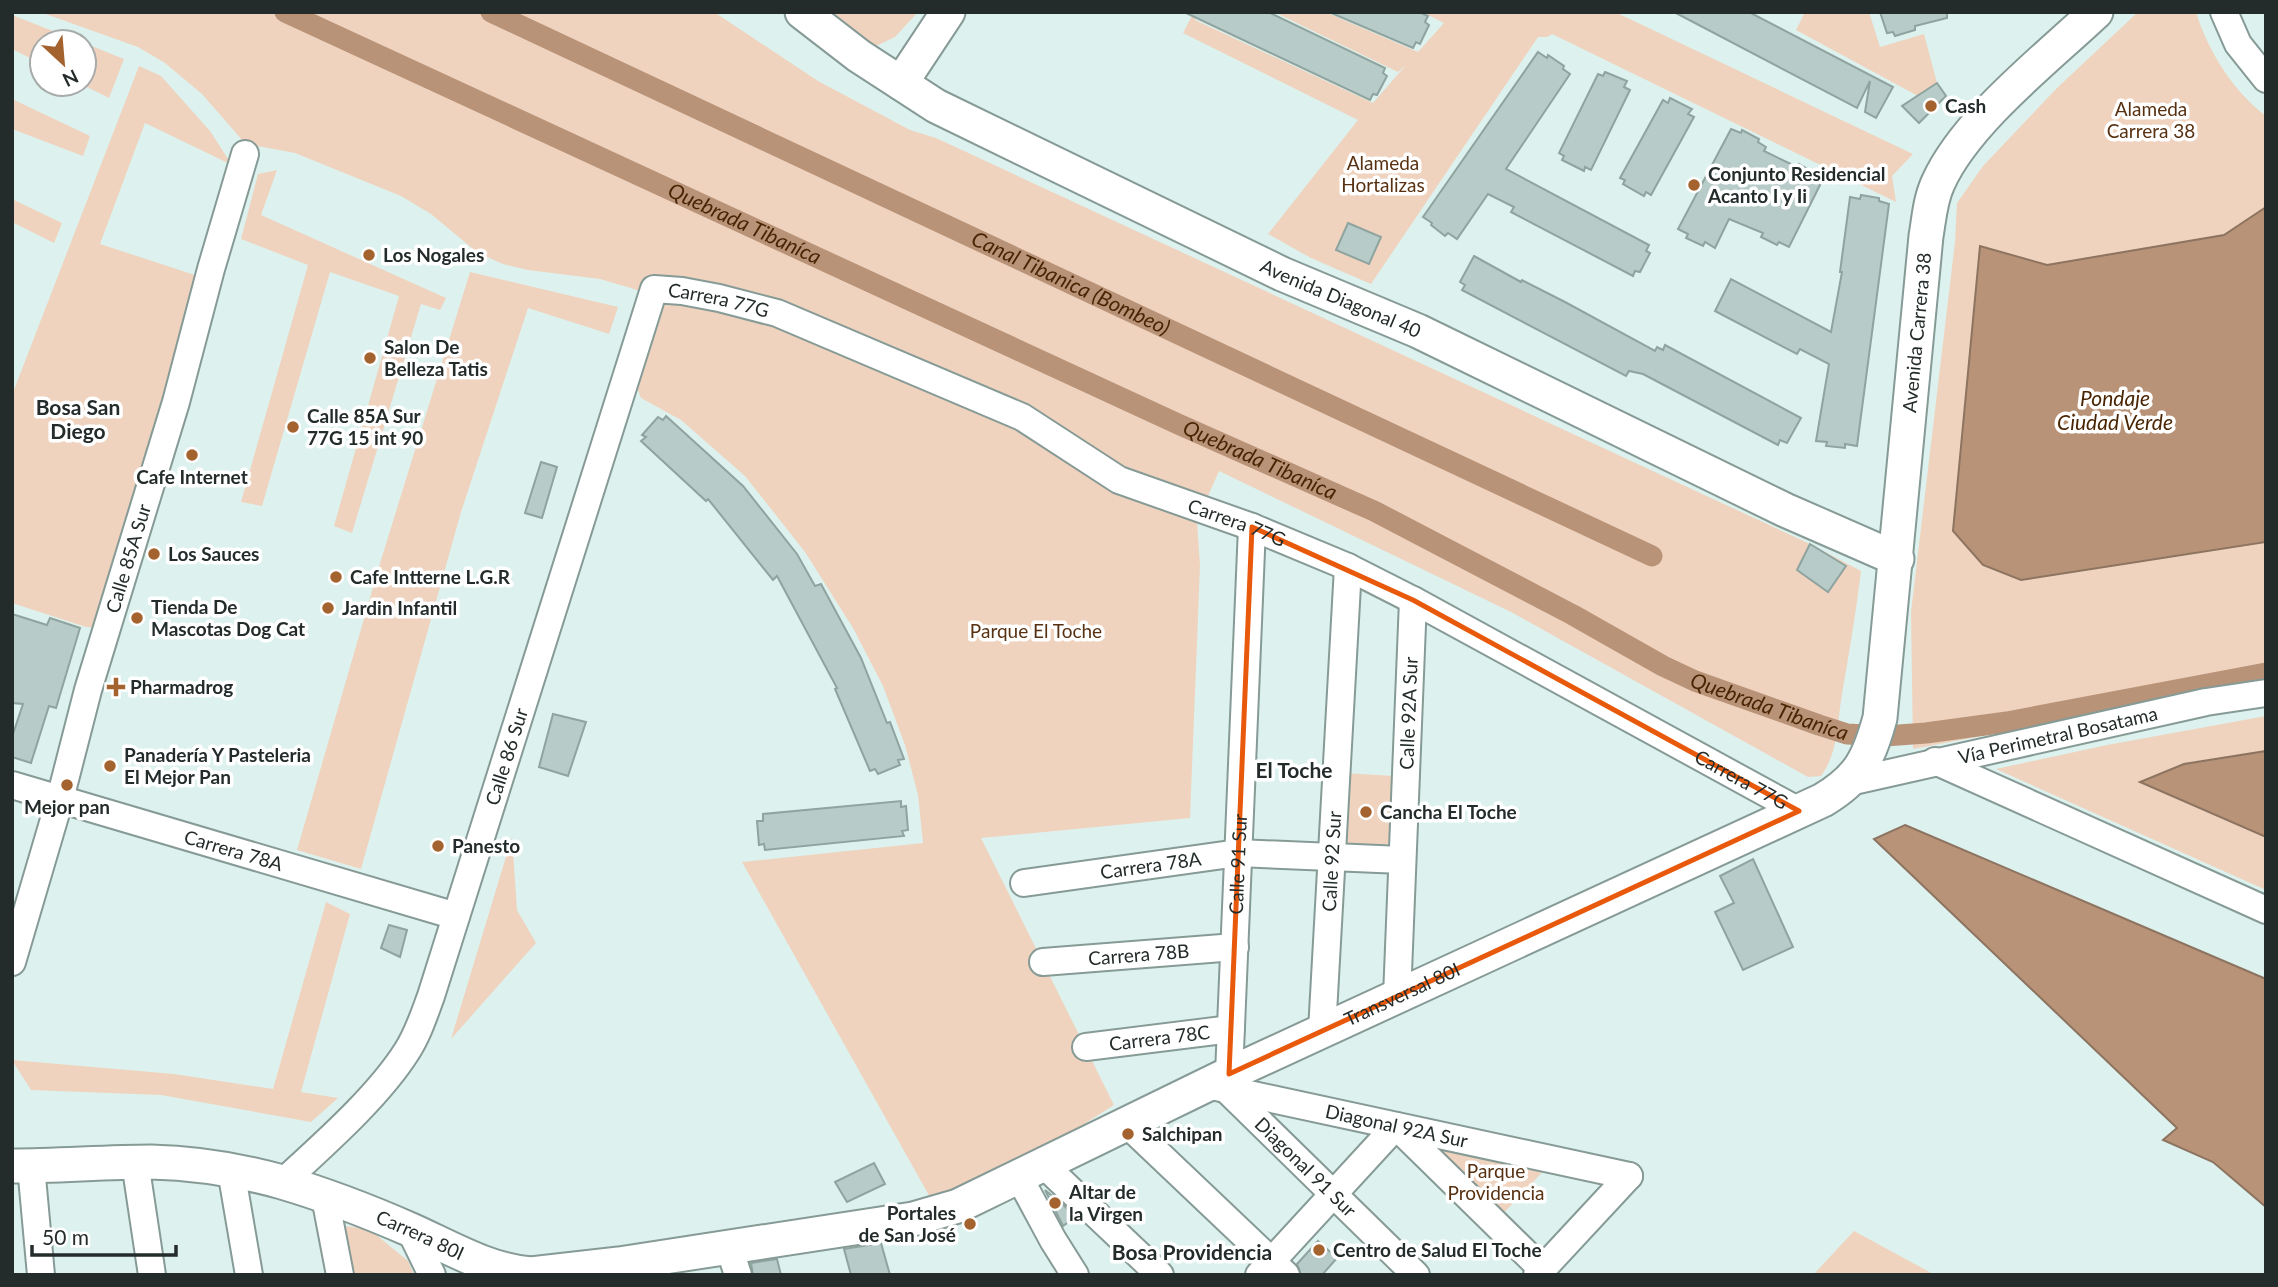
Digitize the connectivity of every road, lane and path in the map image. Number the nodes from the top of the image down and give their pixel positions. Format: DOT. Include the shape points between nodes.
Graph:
graph roads {
  1 [pos="802,12"];
  2 [pos="948,12"];
  3 [pos="2096,12"];
  4 [pos="2224,12"];
  5 [pos="2266,79"];
  6 [pos="901,83"];
  7 [pos="245,154"];
  8 [pos="654,289"];
  9 [pos="1252,527"];
  10 [pos="1897,559"];
  11 [pos="1348,567"];
  12 [pos="1413,600"];
  13 [pos="2266,693"];
  14 [pos="1876,732"];
  15 [pos="1934,761"];
  16 [pos="1849,782"];
  17 [pos="12,785"];
  18 [pos="60,799"];
  19 [pos="1800,811"];
  20 [pos="1238,853"];
  21 [pos="1332,856"];
  22 [pos="1402,860"];
  23 [pos="1024,883"];
  24 [pos="2266,910"];
  25 [pos="456,916"];
  26 [pos="1235,947"];
  27 [pos="12,962"];
  28 [pos="1043,962"];
  29 [pos="1397,996"];
  30 [pos="1231,1029"];
  31 [pos="1322,1031"];
  32 [pos="1086,1047"];
  33 [pos="1221,1083"];
  34 [pos="1127,1124"];
  35 [pos="1395,1126"];
  36 [pos="135,1162"];
  37 [pos="22,1166"];
  38 [pos="231,1170"];
  39 [pos="1031,1171"];
  40 [pos="283,1182"];
  41 [pos="1333,1194"];
  42 [pos="325,1197"];
  43 [pos="913,1219"];
  44 [pos="410,1230"];
  45 [pos="733,1261"];
  46 [pos="620,1269"];
  47 [pos="1272,1270"];
  48 [pos="1539,1272"];
  49 [pos="519,1274"];
  50 [pos="41,1275"];
  51 [pos="152,1275"];
  52 [pos="249,1275"];
  53 [pos="340,1275"];
  54 [pos="432,1275"];
  55 [pos="1075,1275"];
  56 [pos="1160,1275"];
  57 [pos="1416,1275"];
  1 -- 6 [label="main road, Avenida Diagonal 40"];
  2 -- 6 [label="main road"];
  3 -- 10 [label="main road, Avenida Carrera 38" via="1983,118 1936,186 1926,236"];
  4 -- 5 [label="street" via="2238,44"];
  6 -- 10 [label="main road, Avenida Diagonal 40" via="936,106 1282,274 1418,331 1784,510"];
  7 -- 18 [label="street, Calle 85A Sur"];
  8 -- 9 [label="street, Carrera 77G" via="707,295 777,313 1022,417 1119,480"];
  8 -- 25 [label="street, Calle 86 Sur"];
  9 -- 11 [label="street, Carrera 77G"];
  9 -- 20 [label="street, Calle 91 Sur"];
  10 -- 14 [label="main road, Avenida Carrera 38"];
  11 -- 12 [label="street, Carrera 77G"];
  11 -- 21 [label="street, Calle 92 Sur"];
  12 -- 19 [label="street, Carrera 77G"];
  12 -- 22 [label="street, Calle 92A Sur"];
  13 -- 15 [label="street, Vía Perimetral Bosatama"];
  14 -- 16 [label="main road, Transversal 80I" via="1860,769"];
  15 -- 16 [label="street, Vía Perimetral Bosatama"];
  15 -- 24 [label="street"];
  16 -- 19 [label="main road, Transversal 80I"];
  17 -- 18 [label="street, Carrera 78A"];
  18 -- 25 [label="street, Carrera 78A"];
  18 -- 27 [label="street, Calle 85A Sur"];
  19 -- 29 [label="main road, Transversal 80I"];
  20 -- 21 [label="street, Carrera 78A"];
  20 -- 23 [label="street, Carrera 78A"];
  20 -- 26 [label="street, Calle 91 Sur"];
  21 -- 22 [label="street, Carrera 78A"];
  21 -- 31 [label="street, Calle 92 Sur"];
  22 -- 29 [label="street, Calle 92A Sur"];
  25 -- 40 [label="street, Calle 86 Sur" via="418,1032 406,1053 360,1108"];
  26 -- 28 [label="street, Carrera 78B"];
  26 -- 30 [label="street, Calle 91 Sur"];
  29 -- 31 [label="main road, Transversal 80I"];
  30 -- 32 [label="street, Carrera 78C"];
  30 -- 33 [label="street, Calle 91 Sur"];
  31 -- 33 [label="main road, Transversal 80I"];
  33 -- 34 [label="main road, Transversal 80I"];
  33 -- 35 [label="street, Diagonal 92A Sur"];
  33 -- 41 [label="street, Diagonal 91 Sur"];
  34 -- 39 [label="main road, Transversal 80I"];
  34 -- 47 [label="street"];
  35 -- 41 [label="street"];
  35 -- 48 [label="street"];
  35 -- 48 [label="street, Diagonal 92A Sur" via="1629,1176"];
  36 -- 37 [label="main road, Carrera 80I"];
  36 -- 38 [label="main road, Carrera 80I"];
  36 -- 51 [label="street"];
  37 -- 50 [label="street"];
  38 -- 40 [label="main road, Carrera 80I"];
  38 -- 52 [label="street"];
  39 -- 43 [label="main road, Transversal 80I" via="958,1206"];
  39 -- 55 [label="street" via="1052,1240"];
  39 -- 56 [label="street"];
  40 -- 42 [label="main road, Carrera 80I"];
  41 -- 47 [label="street"];
  41 -- 57 [label="street, Diagonal 91 Sur"];
  42 -- 44 [label="main road, Carrera 80I"];
  42 -- 53 [label="street"];
  43 -- 45 [label="main road, Carrera 80I"];
  44 -- 49 [label="main road, Carrera 80I"];
  44 -- 54 [label="street"];
  45 -- 46 [label="main road, Carrera 80I"];
  46 -- 49 [label="main road, Carrera 80I"];
}
